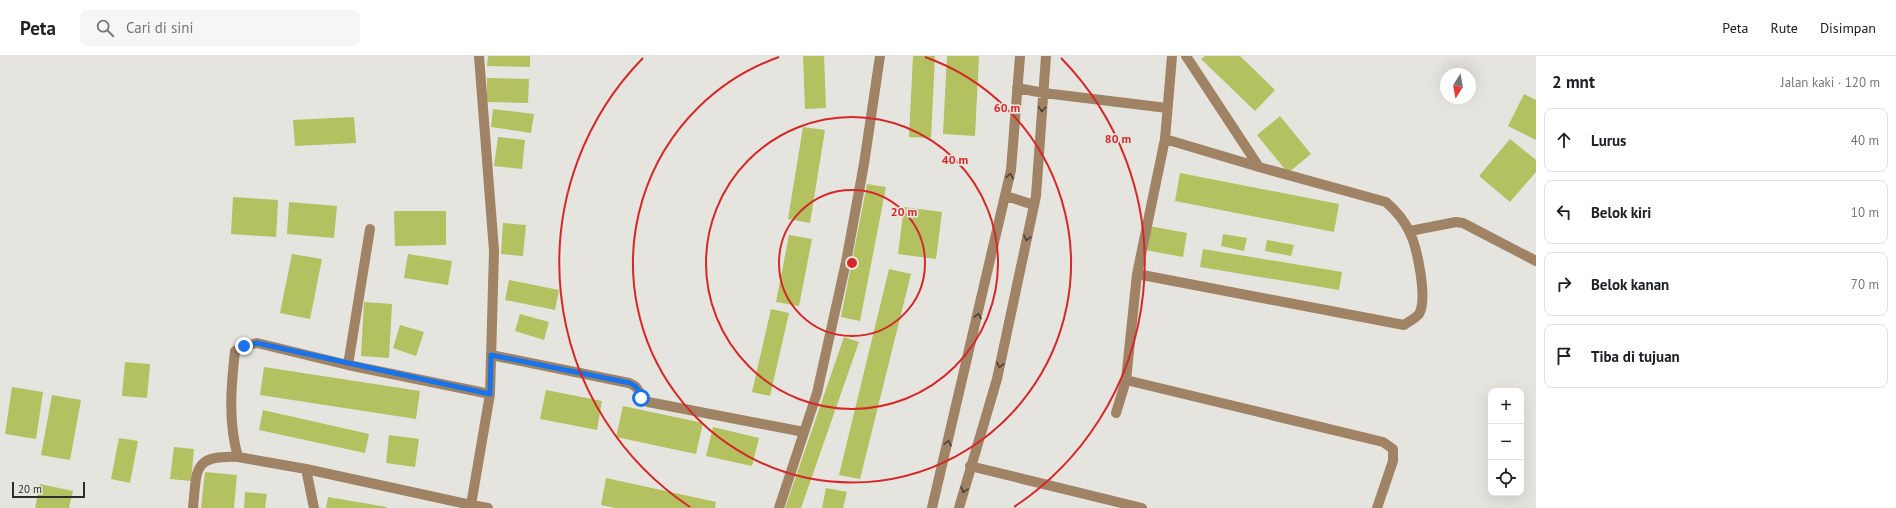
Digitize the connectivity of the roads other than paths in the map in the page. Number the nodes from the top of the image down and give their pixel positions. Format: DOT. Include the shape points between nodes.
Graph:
graph roads {
  1 [pos="480,56"];
  2 [pos="880,56"];
  3 [pos="1020,56"];
  4 [pos="1046,56"];
  5 [pos="1172,56"];
  6 [pos="1186,56"];
  7 [pos="1017,88"];
  8 [pos="1044,93"];
  9 [pos="1167,108"];
  10 [pos="1165,139"];
  11 [pos="1259,167"];
  12 [pos="1006,196"];
  13 [pos="1034,205"];
  14 [pos="370,229"];
  15 [pos="1410,231"];
  16 [pos="1536,260"];
  17 [pos="1138,274"];
  18 [pos="491,355"];
  19 [pos="348,365"];
  20 [pos="1126,380"];
  21 [pos="490,394"];
  22 [pos="1116,413"];
  23 [pos="804,432"];
  24 [pos="238,457"];
  25 [pos="970,466"];
  26 [pos="306,469"];
  27 [pos="471,505"];
  28 [pos="193,508"];
  29 [pos="314,508"];
  30 [pos="488,508"];
  31 [pos="779,508"];
  32 [pos="932,508"];
  33 [pos="959,508"];
  34 [pos="1142,508"];
  35 [pos="1377,508"];
  1 -- 18 [label="street" via="494,251"];
  2 -- 23 [label="street" via="846,262 817,393"];
  3 -- 7 [label="street"];
  4 -- 8 [label="street"];
  5 -- 9 [label="street"];
  6 -- 11 [label="street"];
  7 -- 8 [label="street"];
  12 -- 7 [label="street, one-way" via="1011,170"];
  8 -- 9 [label="street"];
  8 -- 13 [label="street, one-way"];
  9 -- 10 [label="street"];
  10 -- 11 [label="street"];
  10 -- 17 [label="street"];
  11 -- 15 [label="street" via="1386,202 1395,209"];
  12 -- 13 [label="street"];
  32 -- 12 [label="street, one-way"];
  13 -- 25 [label="street, one-way" via="997,379"];
  14 -- 19 [label="street"];
  15 -- 16 [label="street" via="1463,223"];
  15 -- 17 [label="street" via="1419,267 1422,300 1419,314 1404,325"];
  17 -- 20 [label="street"];
  18 -- 21 [label="street"];
  18 -- 23 [label="street" via="630,383 639,391 641,398 648,402"];
  19 -- 21 [label="street"];
  19 -- 24 [label="street" via="257,343 235,351 231,394 232,426"];
  20 -- 22 [label="street"];
  20 -- 35 [label="street" via="1383,442 1393,449 1393,461"];
  21 -- 27 [label="street"];
  23 -- 31 [label="street"];
  24 -- 26 [label="street"];
  24 -- 28 [label="street" via="210,458 200,465 195,477"];
  25 -- 33 [label="street, one-way"];
  25 -- 34 [label="street"];
  26 -- 27 [label="street"];
  26 -- 29 [label="street"];
  27 -- 30 [label="street"];
}
